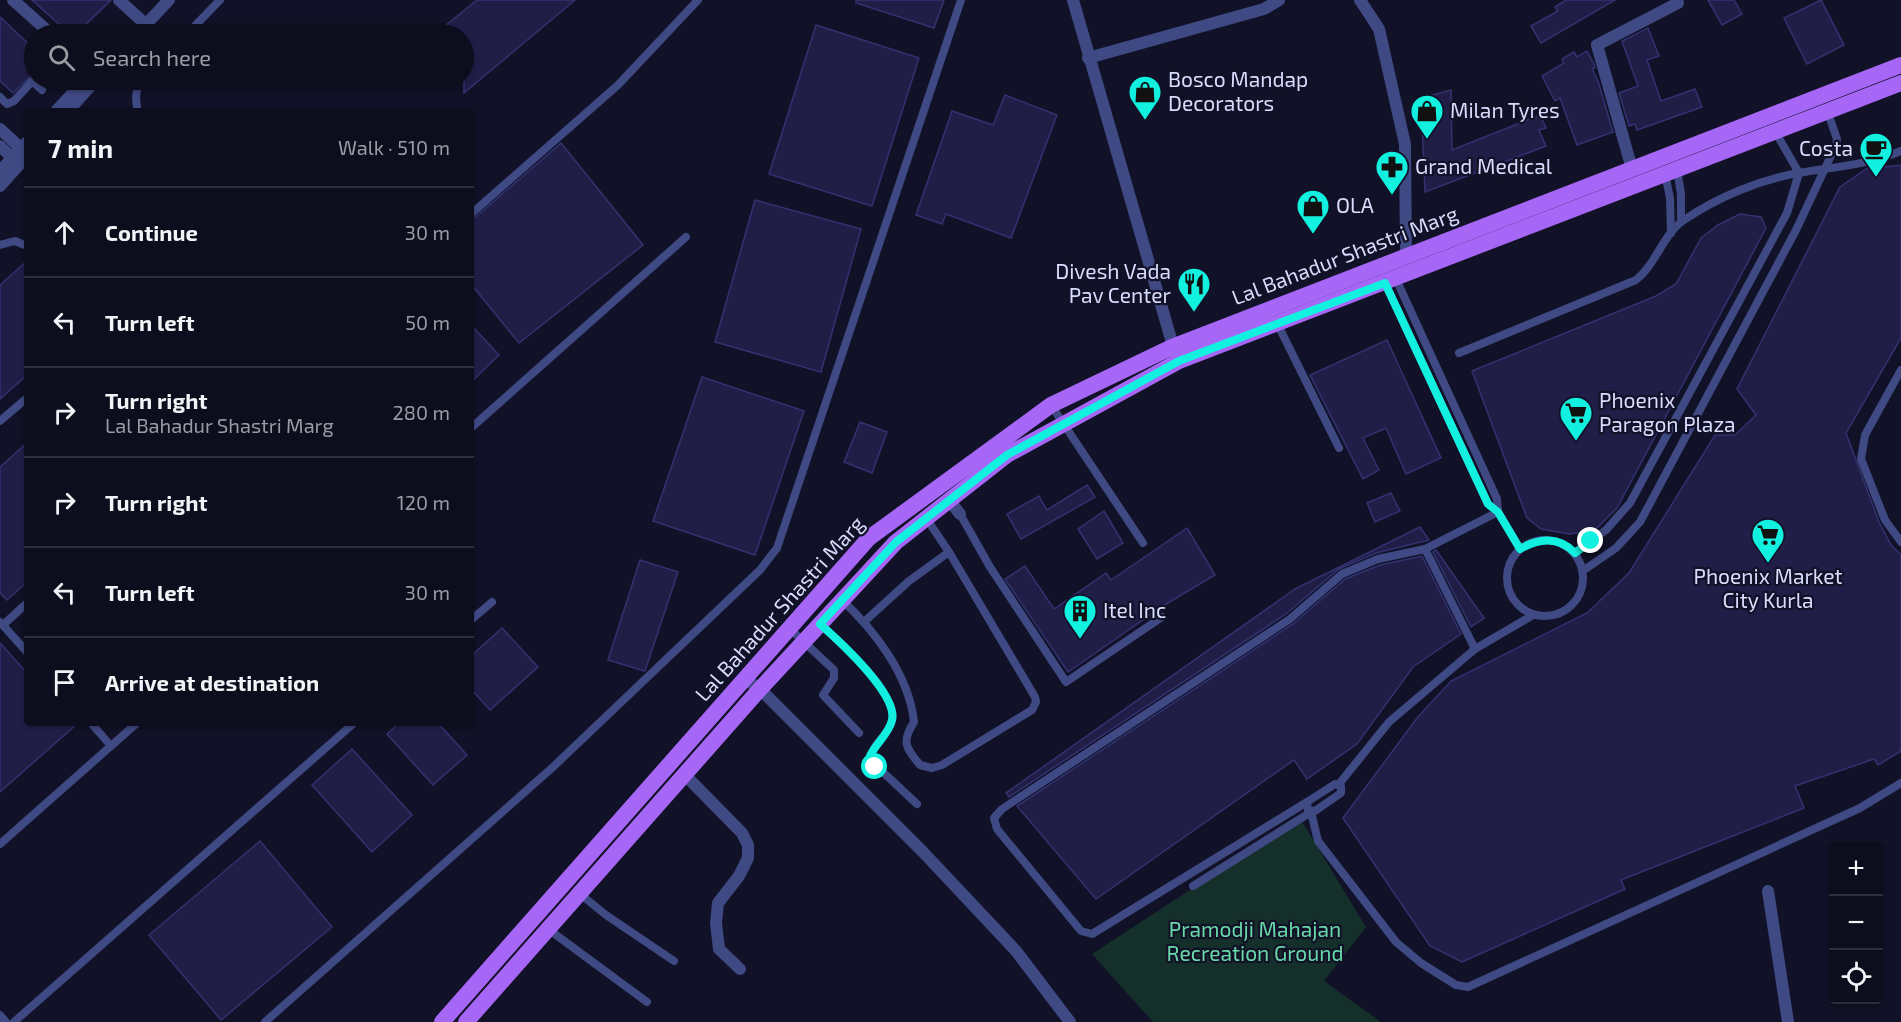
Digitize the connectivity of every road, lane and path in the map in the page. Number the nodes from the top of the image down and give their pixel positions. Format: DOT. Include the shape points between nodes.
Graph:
graph roads {
  1 [pos="3,0"];
  2 [pos="13,0"];
  3 [pos="119,0"];
  4 [pos="220,0"];
  5 [pos="698,0"];
  6 [pos="961,0"];
  7 [pos="1073,0"];
  8 [pos="1279,0"];
  9 [pos="1360,0"];
  10 [pos="161,1"];
  11 [pos="1678,3"];
  12 [pos="141,20"];
  13 [pos="31,24"];
  14 [pos="40,24"];
  15 [pos="137,24"];
  16 [pos="144,24"];
  17 [pos="197,24"];
  18 [pos="1088,58"];
  19 [pos="1901,65"];
  20 [pos="1901,83"];
  21 [pos="24,90"];
  22 [pos="76,90"];
  23 [pos="87,90"];
  24 [pos="137,90"];
  25 [pos="0,97"];
  26 [pos="59,108"];
  27 [pos="71,108"];
  28 [pos="138,108"];
  29 [pos="1828,113"];
  30 [pos="0,129"];
  31 [pos="1776,133"];
  32 [pos="0,146"];
  33 [pos="1901,151"];
  34 [pos="22,154"];
  35 [pos="1632,169"];
  36 [pos="0,171"];
  37 [pos="1671,171"];
  38 [pos="1821,172"];
  39 [pos="1799,173"];
  40 [pos="0,186"];
  41 [pos="474,211"];
  42 [pos="1681,222"];
  43 [pos="1671,233"];
  44 [pos="686,237"];
  45 [pos="0,245"];
  46 [pos="24,245"];
  47 [pos="1406,256"];
  48 [pos="1390,281"];
  49 [pos="1277,323"];
  50 [pos="1176,354"];
  51 [pos="1458,354"];
  52 [pos="1901,370"];
  53 [pos="24,401"];
  54 [pos="1051,405"];
  55 [pos="0,421"];
  56 [pos="1063,424"];
  57 [pos="474,425"];
  58 [pos="1340,448"];
  59 [pos="949,500"];
  60 [pos="1498,512"];
  61 [pos="960,514"];
  62 [pos="926,518"];
  63 [pos="870,538"];
  64 [pos="1901,542"];
  65 [pos="1143,543"];
  66 [pos="1425,549"];
  67 [pos="1520,549"];
  68 [pos="887,552"];
  69 [pos="949,552"];
  70 [pos="1575,553"];
  71 [pos="1584,570"];
  72 [pos="842,600"];
  73 [pos="492,602"];
  74 [pos="24,605"];
  75 [pos="1533,615"];
  76 [pos="474,617"];
  77 [pos="1162,617"];
  78 [pos="864,621"];
  79 [pos="1,623"];
  80 [pos="820,624"];
  81 [pos="790,629"];
  82 [pos="803,641"];
  83 [pos="24,649"];
  84 [pos="1475,649"];
  85 [pos="745,679"];
  86 [pos="760,689"];
  87 [pos="94,726"];
  88 [pos="134,726"];
  89 [pos="351,726"];
  90 [pos="859,733"];
  91 [pos="111,746"];
  92 [pos="684,774"];
  93 [pos="1901,783"];
  94 [pos="1339,784"];
  95 [pos="1307,802"];
  96 [pos="917,804"];
  97 [pos="1311,812"];
  98 [pos="0,844"];
  99 [pos="1193,886"];
  100 [pos="1768,891"];
  101 [pos="580,894"];
  102 [pos="548,929"];
  103 [pos="674,961"];
  104 [pos="740,969"];
  105 [pos="647,1002"];
  106 [pos="0,1015"];
  107 [pos="6,1022"];
  108 [pos="14,1022"];
  109 [pos="265,1022"];
  110 [pos="442,1022"];
  111 [pos="466,1022"];
  112 [pos="1070,1022"];
  113 [pos="1788,1022"];
  1 -- 13 [label="street"];
  2 -- 14 [label="street"];
  3 -- 12 [label="street"];
  4 -- 17 [label="lane"];
  5 -- 41 [label="lane" via="618,85"];
  6 -- 109 [label="lane" via="777,548 760,570 553,766"];
  7 -- 18 [label="street"];
  8 -- 18 [label="street" via="1264,9"];
  9 -- 47 [label="street" via="1379,29 1405,144"];
  10 -- 12 [label="street"];
  10 -- 16 [label="street"];
  11 -- 35 [label="street" via="1597,45"];
  12 -- 15 [label="street"];
  18 -- 50 [label="street"];
  19 -- 35 [label="main road, Lal Bahadur Shastri Marg"];
  20 -- 29 [label="main road, Lal Bahadur Shastri Marg"];
  21 -- 25 [label="lane" via="7,104"];
  22 -- 26 [label="street"];
  23 -- 27 [label="street"];
  24 -- 28 [label="lane"];
  29 -- 31 [label="main road, Lal Bahadur Shastri Marg"];
  29 -- 38 [label="lane" via="1837,139"];
  30 -- 34 [label="street"];
  31 -- 37 [label="main road, Lal Bahadur Shastri Marg"];
  31 -- 39 [label="lane"];
  32 -- 34 [label="street"];
  33 -- 38 [label="lane"];
  34 -- 36 [label="street"];
  34 -- 40 [label="street"];
  35 -- 47 [label="main road, Lal Bahadur Shastri Marg"];
  37 -- 42 [label="lane" via="1682,194"];
  37 -- 43 [label="lane"];
  37 -- 48 [label="main road, Lal Bahadur Shastri Marg"];
  38 -- 39 [label="lane"];
  38 -- 71 [label="lane" via="1796,230 1640,522 1616,548"];
  39 -- 42 [label="lane" via="1729,195"];
  39 -- 70 [label="lane" via="1787,213 1630,503 1606,530"];
  42 -- 43 [label="lane"];
  43 -- 51 [label="lane" via="1649,270 1636,280"];
  44 -- 57 [label="lane"];
  45 -- 46 [label="lane" via="15,241"];
  47 -- 50 [label="main road, Lal Bahadur Shastri Marg"];
  48 -- 49 [label="main road, Lal Bahadur Shastri Marg"];
  48 -- 60 [label="lane" via="1497,499"];
  49 -- 50 [label="main road, Lal Bahadur Shastri Marg"];
  49 -- 58 [label="lane"];
  50 -- 54 [label="main road, Lal Bahadur Shastri Marg"];
  50 -- 56 [label="main road, Lal Bahadur Shastri Marg"];
  52 -- 64 [label="lane" via="1865,435 1861,459 1885,520"];
  53 -- 55 [label="lane"];
  54 -- 56 [label="lane"];
  54 -- 63 [label="main road, Lal Bahadur Shastri Marg"];
  56 -- 59 [label="main road, Lal Bahadur Shastri Marg" via="1007,455"];
  56 -- 65 [label="lane"];
  59 -- 61 [label="street"];
  59 -- 62 [label="main road, Lal Bahadur Shastri Marg"];
  60 -- 66 [label="lane"];
  60 -- 67 [label="lane"];
  61 -- 77 [label="lane" via="1066,682"];
  62 -- 68 [label="main road, Lal Bahadur Shastri Marg"];
  62 -- 69 [label="lane"];
  63 -- 68 [label="main road"];
  63 -- 81 [label="main road, Lal Bahadur Shastri Marg"];
  66 -- 84 [label="lane"];
  66 -- 95 [label="lane" via="1378,559 1342,574 1290,619 1002,809 994,818 997,829 1081,931 1092,934"];
  67 -- 70 [label="lane" via="1545,540 1558,542"];
  67 -- 75 [label="lane" via="1509,566 1508,586 1512,599"];
  68 -- 72 [label="main road, Lal Bahadur Shastri Marg"];
  69 -- 78 [label="lane"];
  69 -- 78 [label="lane" via="1035,697 1032,710 942,765 920,765 905,743 905,735 914,722 902,681"];
  70 -- 71 [label="lane"];
  71 -- 75 [label="lane" via="1581,593 1566,610 1556,615"];
  72 -- 78 [label="lane"];
  72 -- 80 [label="main road, Lal Bahadur Shastri Marg"];
  73 -- 76 [label="lane"];
  74 -- 79 [label="lane"];
  75 -- 84 [label="lane"];
  79 -- 83 [label="lane"];
  80 -- 82 [label="main road, Lal Bahadur Shastri Marg"];
  80 -- 96 [label="lane" via="863,665 888,703 892,722 873,749 871,761"];
  81 -- 82 [label="lane"];
  81 -- 85 [label="main road, Lal Bahadur Shastri Marg"];
  82 -- 86 [label="main road, Lal Bahadur Shastri Marg"];
  82 -- 90 [label="lane" via="834,670 834,678 823,695"];
  84 -- 94 [label="lane" via="1389,722"];
  85 -- 86 [label="street"];
  85 -- 110 [label="main road, Lal Bahadur Shastri Marg"];
  86 -- 92 [label="main road, Lal Bahadur Shastri Marg"];
  86 -- 112 [label="street" via="1016,951"];
  87 -- 91 [label="lane"];
  88 -- 91 [label="lane"];
  89 -- 108 [label="lane"];
  91 -- 98 [label="lane"];
  92 -- 101 [label="main road, Lal Bahadur Shastri Marg"];
  92 -- 104 [label="street" via="742,833 748,845 748,858 739,876 718,903 716,923 719,949"];
  93 -- 97 [label="lane" via="1860,808 1468,987 1456,985 1396,942 1318,841"];
  94 -- 95 [label="lane"];
  94 -- 97 [label="lane" via="1341,793"];
  95 -- 97 [label="lane"];
  97 -- 99 [label="lane"];
  100 -- 113 [label="street"];
  101 -- 102 [label="main road, Lal Bahadur Shastri Marg"];
  101 -- 103 [label="lane"];
  102 -- 105 [label="lane"];
  102 -- 111 [label="main road, Lal Bahadur Shastri Marg"];
  106 -- 107 [label="lane"];
}
